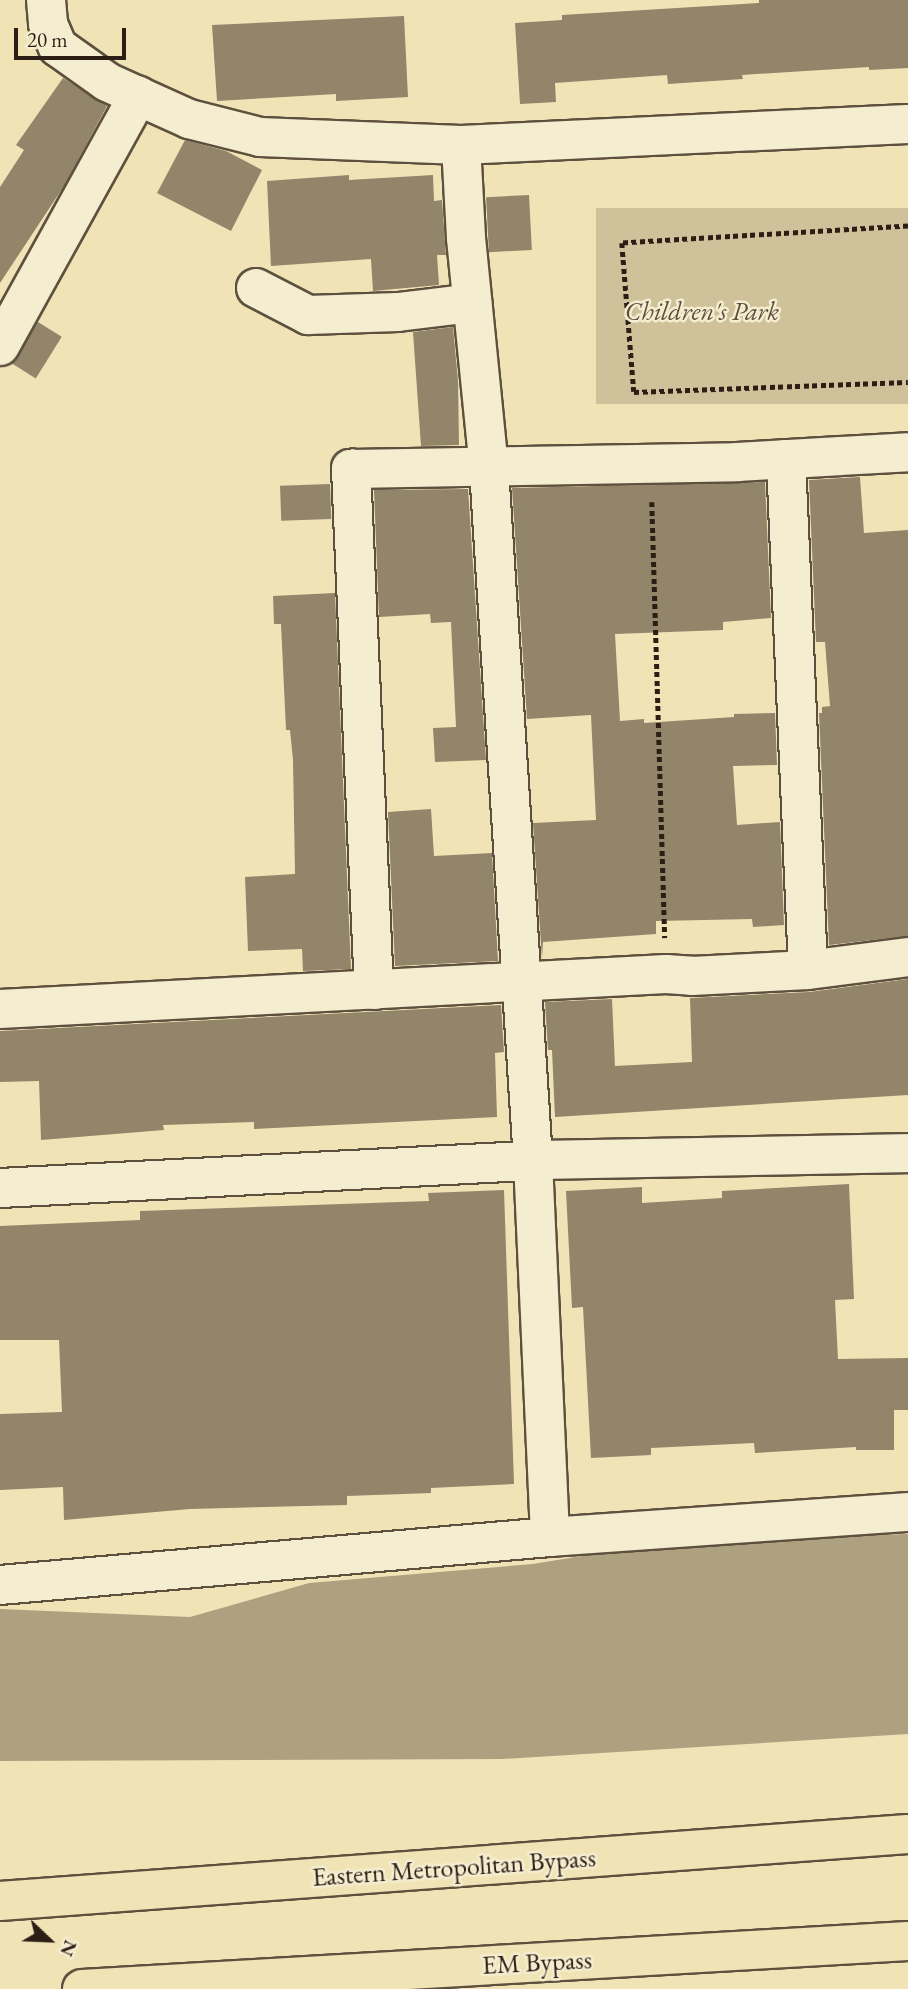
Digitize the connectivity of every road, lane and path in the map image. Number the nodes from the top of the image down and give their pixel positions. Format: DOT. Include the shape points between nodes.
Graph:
graph roads {
  1 [pos="14,0"];
  2 [pos="47,12"];
  3 [pos="138,96"];
  4 [pos="908,124"];
  5 [pos="461,145"];
  6 [pos="908,226"];
  7 [pos="256,288"];
  8 [pos="472,303"];
  9 [pos="0,345"];
  10 [pos="908,382"];
  11 [pos="908,452"];
  12 [pos="786,460"];
  13 [pos="651,464"];
  14 [pos="489,469"];
  15 [pos="908,957"];
  16 [pos="808,970"];
  17 [pos="666,974"];
  18 [pos="521,982"];
  19 [pos="374,990"];
  20 [pos="0,1009"];
  21 [pos="908,1153"];
  22 [pos="533,1161"];
  23 [pos="0,1188"];
  24 [pos="908,1512"];
  25 [pos="550,1537"];
  26 [pos="0,1585"];
  27 [pos="908,1834"];
  28 [pos="0,1901"];
  29 [pos="908,1941"];
  30 [pos="82,1989"];
  1 -- 2 [label="street"];
  2 -- 3 [label="street" via="58,47 107,82"];
  3 -- 5 [label="street" via="189,119 260,137"];
  3 -- 9 [label="street"];
  4 -- 5 [label="street"];
  5 -- 8 [label="street"];
  6 -- 10 [label="path" via="622,243 634,392"];
  7 -- 8 [label="street" via="308,315 398,313"];
  8 -- 14 [label="street"];
  11 -- 12 [label="street"];
  12 -- 13 [label="street"];
  12 -- 16 [label="street"];
  13 -- 14 [label="street"];
  13 -- 17 [label="path"];
  14 -- 18 [label="street"];
  14 -- 19 [label="street" via="351,469"];
  15 -- 16 [label="street"];
  16 -- 17 [label="street"];
  17 -- 18 [label="street"];
  18 -- 19 [label="street"];
  18 -- 22 [label="street"];
  19 -- 20 [label="street"];
  21 -- 22 [label="street"];
  22 -- 23 [label="street"];
  22 -- 25 [label="street"];
  24 -- 25 [label="street"];
  25 -- 26 [label="street"];
  27 -- 28 [label="main road, Eastern Metropolitan Bypass"];
  29 -- 30 [label="main road, EM Bypass"];
}
